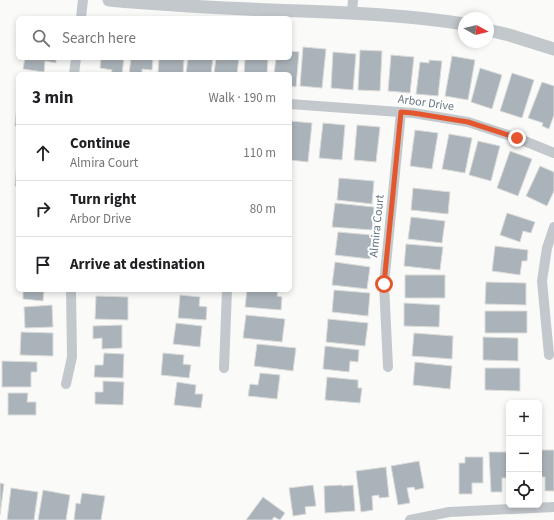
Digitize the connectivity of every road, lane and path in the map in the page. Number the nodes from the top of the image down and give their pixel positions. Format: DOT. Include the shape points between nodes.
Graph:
graph roads {
  1 [pos="83,0"];
  2 [pos="109,0"];
  3 [pos="352,7"];
  4 [pos="81,16"];
  5 [pos="458,23"];
  6 [pos="494,31"];
  7 [pos="554,49"];
  8 [pos="76,60"];
  9 [pos="74,72"];
  10 [pos="292,104"];
  11 [pos="401,112"];
  12 [pos="554,153"];
  13 [pos="554,227"];
  14 [pos="70,292"];
  15 [pos="226,292"];
  16 [pos="549,355"];
  17 [pos="388,366"];
  18 [pos="224,368"];
  19 [pos="66,384"];
  20 [pos="554,507"];
  21 [pos="449,516"];
  22 [pos="410,520"];
  1 -- 4 [label="street"];
  2 -- 3 [label="street" via="204,7"];
  3 -- 5 [label="street"];
  6 -- 7 [label="street"];
  8 -- 9 [label="street"];
  10 -- 11 [label="street, Arbor Drive"];
  11 -- 12 [label="street, Arbor Drive" via="468,122"];
  11 -- 17 [label="street, Almira Court" via="384,284"];
  13 -- 16 [label="street" via="547,248 542,281"];
  14 -- 19 [label="street" via="72,358"];
  15 -- 18 [label="street"];
  20 -- 21 [label="street"];
  21 -- 22 [label="street"];
}
